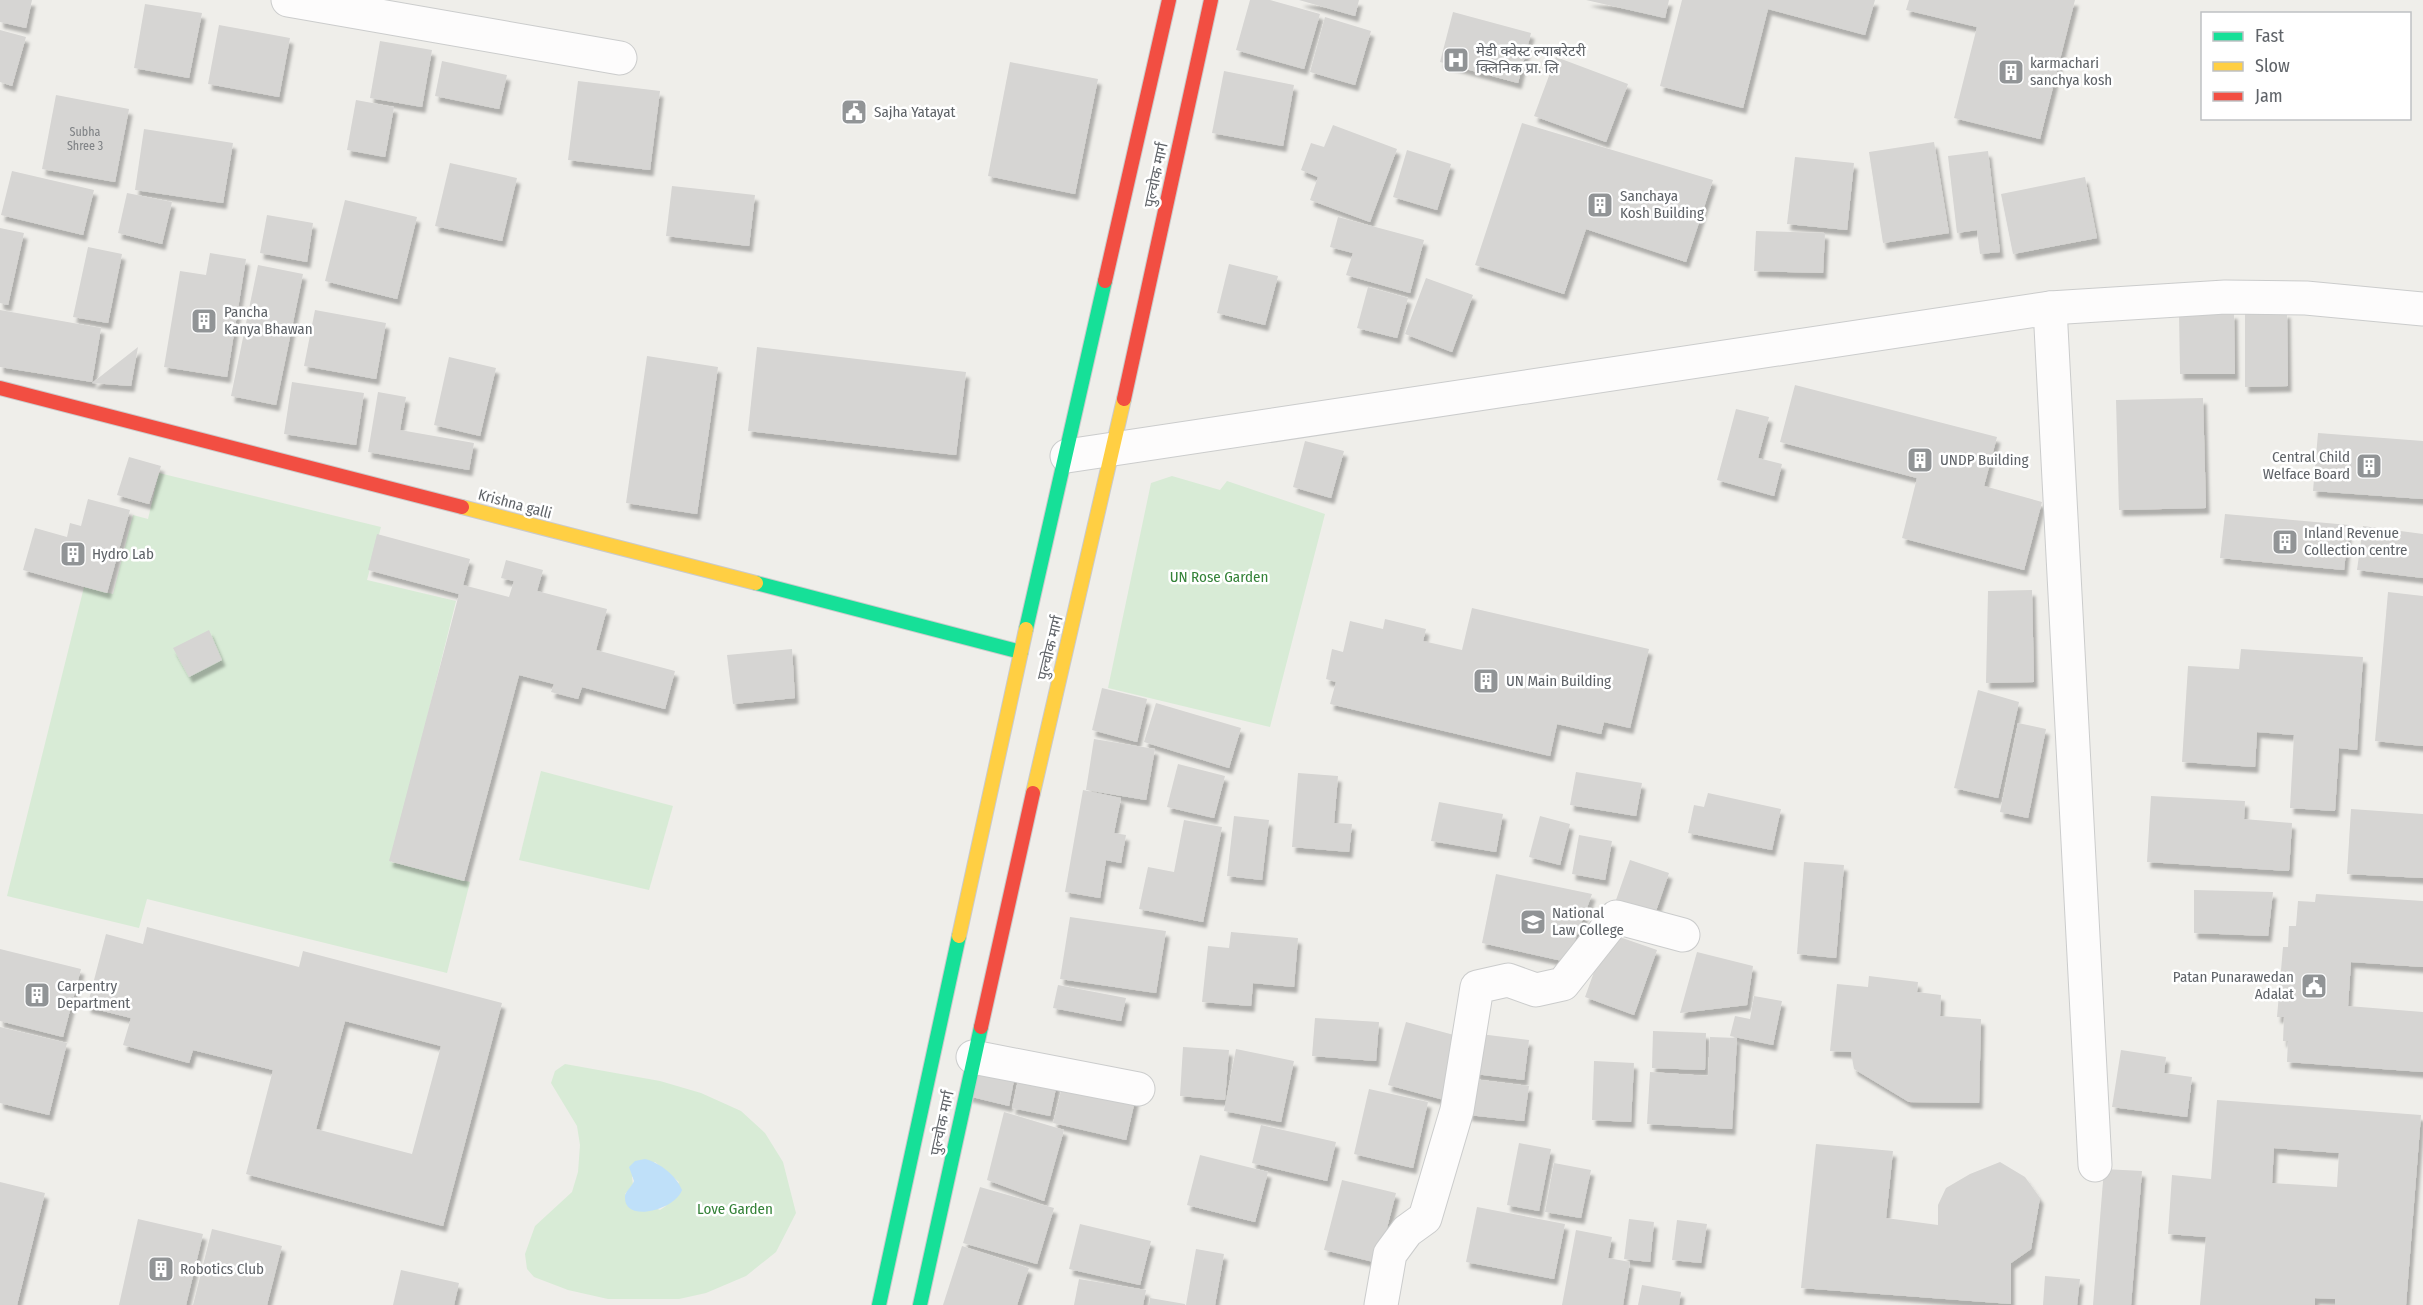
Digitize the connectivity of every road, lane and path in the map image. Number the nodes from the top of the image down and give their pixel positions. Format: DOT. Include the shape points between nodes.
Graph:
graph roads {
  1 [pos="288,0"];
  2 [pos="1169,0"];
  3 [pos="1211,0"];
  4 [pos="620,58"];
  5 [pos="2050,308"];
  6 [pos="2423,309"];
  7 [pos="0,388"];
  8 [pos="1113,450"];
  9 [pos="1067,456"];
  10 [pos="1022,652"];
  11 [pos="1683,935"];
  12 [pos="973,1057"];
  13 [pos="1138,1089"];
  14 [pos="2095,1165"];
  15 [pos="879,1305"];
  16 [pos="920,1305"];
  17 [pos="1382,1305"];
  1 -- 4 [label="street"];
  2 -- 9 [label="main road, पुल्चोक मार्ग"];
  3 -- 8 [label="main road, पुल्चोक मार्ग"];
  5 -- 6 [label="street" via="2225,297 2306,298"];
  5 -- 8 [label="street"];
  5 -- 14 [label="street"];
  7 -- 10 [label="main road, Krishna galli"];
  8 -- 9 [label="street"];
  8 -- 12 [label="main road, पुल्चोक मार्ग"];
  9 -- 10 [label="main road, पुल्चोक मार्ग"];
  10 -- 15 [label="main road, पुल्चोक मार्ग"];
  11 -- 17 [label="street" via="1616,917 1563,984 1536,990 1508,980 1477,987 1457,1110 1425,1218 1407,1231 1390,1254"];
  12 -- 13 [label="street"];
  12 -- 16 [label="main road, पुल्चोक मार्ग"];
}
